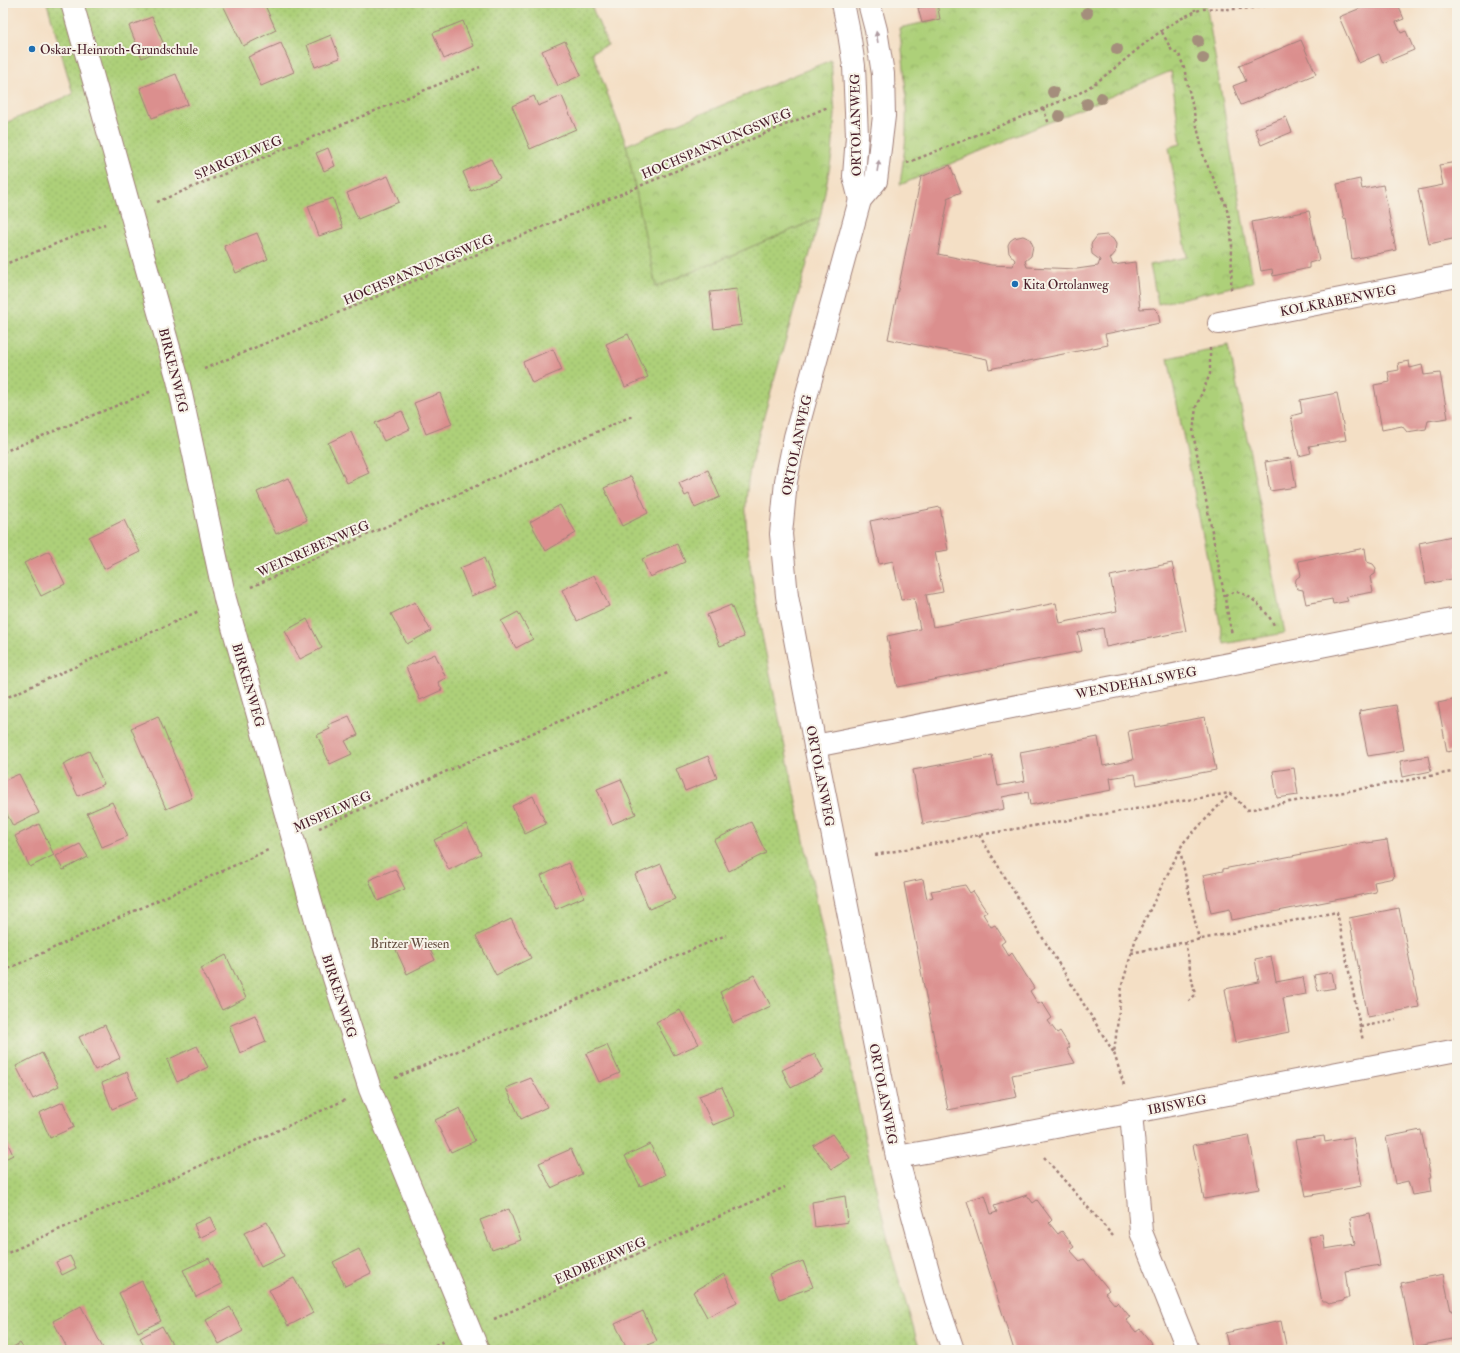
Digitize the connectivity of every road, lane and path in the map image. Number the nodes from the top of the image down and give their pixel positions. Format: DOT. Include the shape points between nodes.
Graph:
graph roads {
  1 [pos="72,3"];
  2 [pos="843,3"];
  3 [pos="870,3"];
  4 [pos="1194,3"];
  5 [pos="1275,3"];
  6 [pos="1195,12"];
  7 [pos="1162,32"];
  8 [pos="480,67"];
  9 [pos="832,105"];
  10 [pos="1043,108"];
  11 [pos="1049,124"];
  12 [pos="902,165"];
  13 [pos="860,200"];
  14 [pos="131,213"];
  15 [pos="3,265"];
  16 [pos="1457,276"];
  17 [pos="1219,322"];
  18 [pos="178,380"];
  19 [pos="632,416"];
  20 [pos="3,452"];
  21 [pos="1225,595"];
  22 [pos="225,599"];
  23 [pos="1457,619"];
  24 [pos="1277,633"];
  25 [pos="1233,638"];
  26 [pos="670,672"];
  27 [pos="3,699"];
  28 [pos="815,746"];
  29 [pos="1457,771"];
  30 [pos="1230,793"];
  31 [pos="979,835"];
  32 [pos="292,839"];
  33 [pos="1180,850"];
  34 [pos="875,855"];
  35 [pos="1199,940"];
  36 [pos="1185,942"];
  37 [pos="1131,953"];
  38 [pos="3,971"];
  39 [pos="1188,1002"];
  40 [pos="1396,1020"];
  41 [pos="1360,1027"];
  42 [pos="1363,1042"];
  43 [pos="1457,1050"];
  44 [pos="1114,1053"];
  45 [pos="1125,1088"];
  46 [pos="1131,1112"];
  47 [pos="1043,1156"];
  48 [pos="897,1157"];
  49 [pos="785,1187"];
  50 [pos="1114,1238"];
  51 [pos="469,1330"];
  52 [pos="424,1350"];
  53 [pos="478,1350"];
  54 [pos="953,1350"];
  55 [pos="1188,1350"];
  1 -- 14 [label="street, BIRKENWEG"];
  2 -- 13 [label="street, ORTOLANWEG" via="854,66 857,136 854,176"];
  13 -- 3 [label="street, ORTOLANWEG, one-way" via="876,181 884,116 883,74"];
  4 -- 6 [label="path"];
  5 -- 6 [label="path" via="1263,7 1206,7"];
  6 -- 7 [label="path"];
  7 -- 10 [label="path" via="1090,87"];
  7 -- 17 [label="path" via="1172,51 1179,54 1204,158 1225,203 1230,221 1231,291"];
  8 -- 14 [label="path, SPARGELWEG"];
  9 -- 18 [label="path, HOCHSPANNUNGSWEG"];
  10 -- 11 [label="path"];
  10 -- 12 [label="path"];
  13 -- 28 [label="street, ORTOLANWEG" via="795,437 786,481 781,534 787,596"];
  14 -- 15 [label="path, SPARGELWEG"];
  14 -- 18 [label="street, BIRKENWEG"];
  16 -- 17 [label="street, KOLKRABENWEG"];
  17 -- 21 [label="path" via="1210,346 1210,374 1196,407 1193,433"];
  18 -- 20 [label="path, HOCHSPANNUNGSWEG"];
  18 -- 22 [label="street, BIRKENWEG"];
  19 -- 22 [label="path, WEINREBENWEG"];
  21 -- 24 [label="path" via="1236,592 1250,598 1272,621"];
  21 -- 25 [label="path"];
  22 -- 27 [label="path, WEINREBENWEG"];
  22 -- 32 [label="street, BIRKENWEG"];
  23 -- 28 [label="street, WENDEHALSWEG"];
  26 -- 32 [label="path, MISPELWEG"];
  28 -- 48 [label="street, ORTOLANWEG"];
  29 -- 30 [label="path" via="1247,810"];
  30 -- 31 [label="path"];
  30 -- 33 [label="path" via="1183,843"];
  31 -- 34 [label="path"];
  31 -- 44 [label="path"];
  32 -- 38 [label="path, MISPELWEG"];
  32 -- 51 [label="street, BIRKENWEG" via="370,1089"];
  33 -- 35 [label="path"];
  33 -- 37 [label="path"];
  35 -- 36 [label="path"];
  35 -- 41 [label="path" via="1337,912"];
  36 -- 37 [label="path"];
  36 -- 39 [label="path" via="1195,995"];
  37 -- 44 [label="path" via="1122,985"];
  40 -- 41 [label="path"];
  41 -- 42 [label="path"];
  43 -- 46 [label="street, IBISWEG"];
  44 -- 45 [label="path"];
  46 -- 48 [label="street, IBISWEG"];
  46 -- 55 [label="street" via="1141,1232"];
  47 -- 50 [label="path"];
  48 -- 54 [label="street, ORTOLANWEG" via="936,1300"];
  49 -- 51 [label="path, ERDBEERWEG"];
  51 -- 52 [label="path, ERDBEERWEG"];
  51 -- 53 [label="street, BIRKENWEG"];
}
